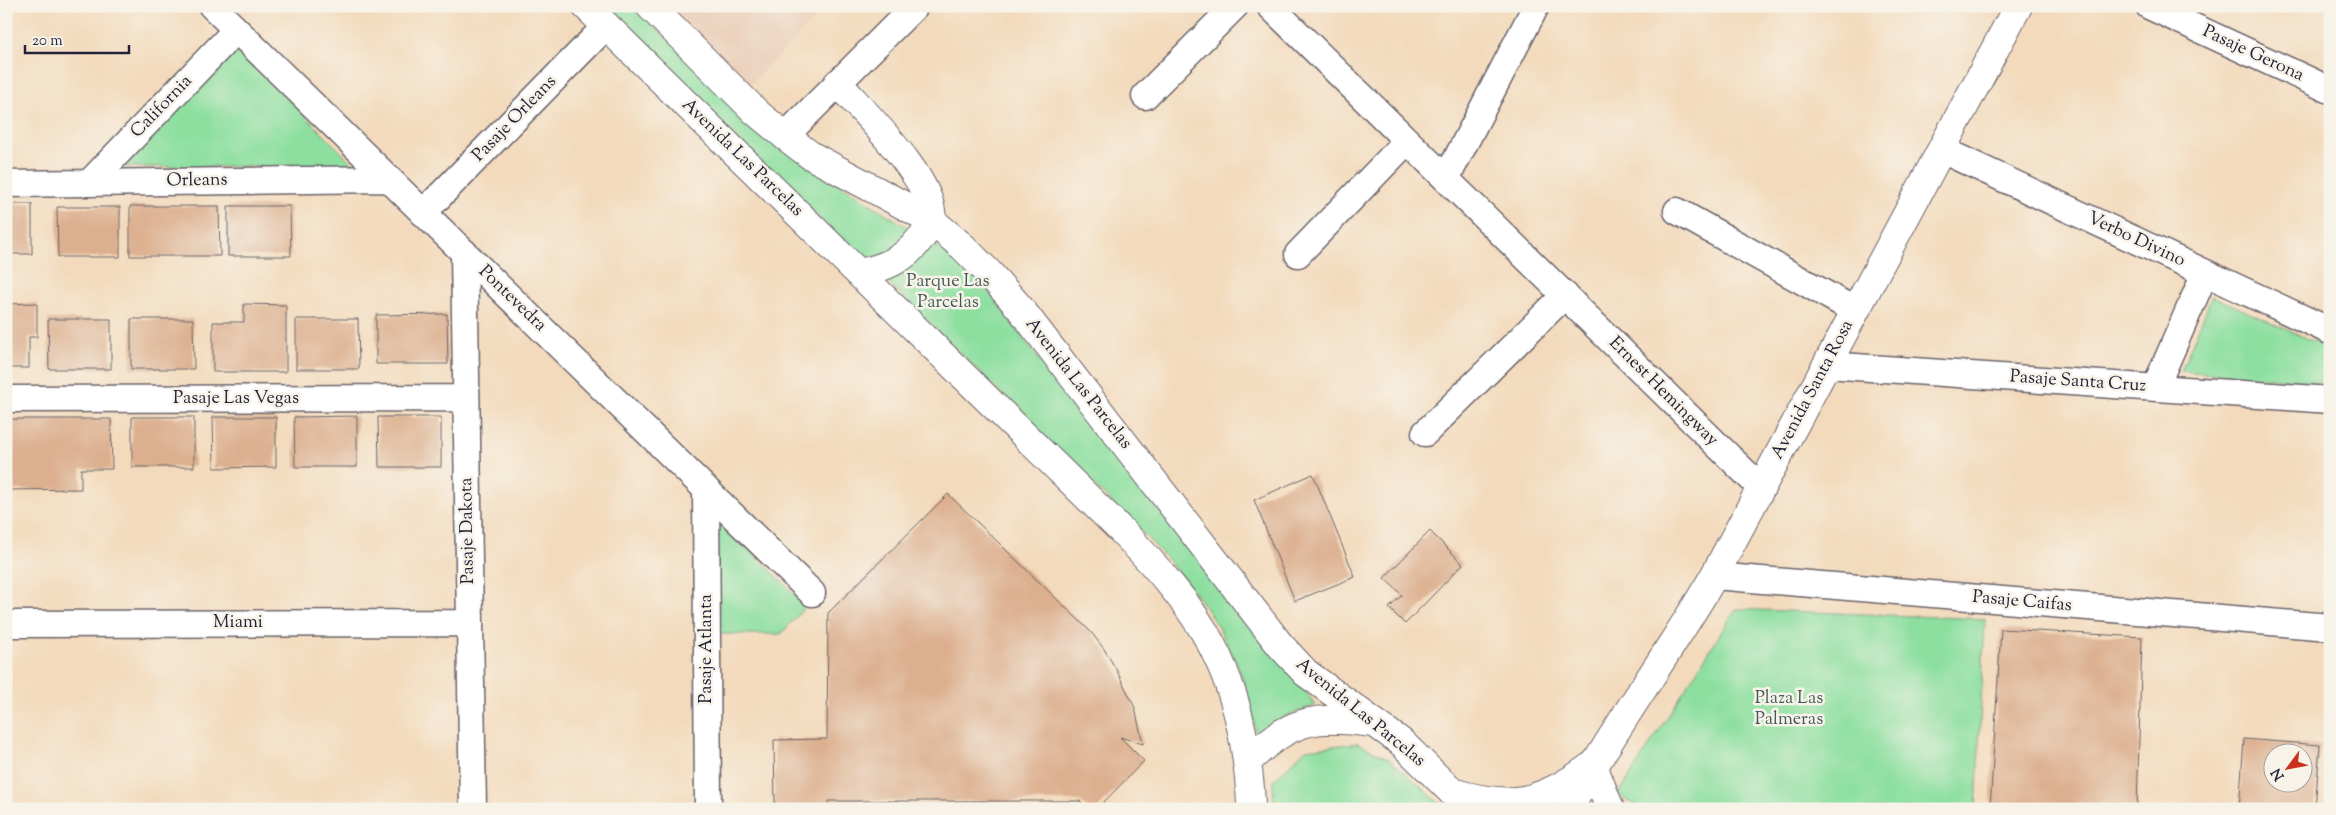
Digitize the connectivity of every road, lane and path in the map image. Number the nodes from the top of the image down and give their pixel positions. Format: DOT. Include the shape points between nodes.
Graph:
graph roads {
  1 [pos="212,6"];
  2 [pos="586,6"];
  3 [pos="650,6"];
  4 [pos="915,6"];
  5 [pos="1235,6"];
  6 [pos="1270,6"];
  7 [pos="1536,6"];
  8 [pos="2018,6"];
  9 [pos="2149,6"];
  10 [pos="606,26"];
  11 [pos="236,30"];
  12 [pos="838,83"];
  13 [pos="2330,90"];
  14 [pos="1145,96"];
  15 [pos="785,136"];
  16 [pos="1407,141"];
  17 [pos="1942,150"];
  18 [pos="389,179"];
  19 [pos="1446,179"];
  20 [pos="88,183"];
  21 [pos="6,184"];
  22 [pos="1677,211"];
  23 [pos="423,213"];
  24 [pos="931,220"];
  25 [pos="464,252"];
  26 [pos="1298,254"];
  27 [pos="860,273"];
  28 [pos="2205,273"];
  29 [pos="1565,295"];
  30 [pos="1856,311"];
  31 [pos="2330,331"];
  32 [pos="1827,365"];
  33 [pos="2155,388"];
  34 [pos="466,398"];
  35 [pos="6,399"];
  36 [pos="2330,400"];
  37 [pos="1425,433"];
  38 [pos="1761,488"];
  39 [pos="706,489"];
  40 [pos="1714,576"];
  41 [pos="812,592"];
  42 [pos="470,623"];
  43 [pos="6,624"];
  44 [pos="2330,627"];
  45 [pos="1375,724"];
  46 [pos="1247,762"];
  47 [pos="1593,765"];
  48 [pos="1459,800"];
  49 [pos="473,809"];
  50 [pos="708,809"];
  51 [pos="1251,809"];
  52 [pos="1569,809"];
  53 [pos="1610,809"];
  1 -- 11 [label="street, Pontevedra"];
  2 -- 10 [label="street, Avenida Las Parcelas"];
  3 -- 15 [label="street, Avenida Las Parcelas" via="757,113"];
  4 -- 12 [label="street"];
  5 -- 14 [label="street"];
  6 -- 16 [label="street, Ernest Hemingway"];
  7 -- 19 [label="street"];
  8 -- 17 [label="street, Avenida Santa Rosa"];
  9 -- 13 [label="street, Pasaje Gerona"];
  10 -- 23 [label="street, Pasaje Orleans"];
  10 -- 27 [label="street, Avenida Las Parcelas"];
  11 -- 18 [label="street, Pontevedra"];
  11 -- 20 [label="street, California"];
  12 -- 15 [label="street"];
  12 -- 24 [label="street" via="918,176 928,195"];
  15 -- 24 [label="street, Avenida Las Parcelas" via="810,155"];
  16 -- 19 [label="street, Ernest Hemingway"];
  16 -- 26 [label="street"];
  17 -- 28 [label="street, Verbo Divino"];
  17 -- 30 [label="street, Avenida Santa Rosa"];
  18 -- 20 [label="street, Orleans"];
  18 -- 23 [label="street, Pontevedra"];
  19 -- 29 [label="street, Ernest Hemingway"];
  20 -- 21 [label="street, Orleans"];
  22 -- 30 [label="street"];
  23 -- 25 [label="street, Pontevedra"];
  24 -- 27 [label="street" via="922,237 906,255"];
  24 -- 45 [label="street, Avenida Las Parcelas" via="963,247 1020,308 1280,645 1306,673"];
  25 -- 34 [label="street, Pasaje Dakota"];
  25 -- 39 [label="street, Pontevedra"];
  27 -- 46 [label="street, Avenida Las Parcelas" via="1122,531 1176,590 1213,644 1228,676 1238,708"];
  28 -- 31 [label="street, Verbo Divino"];
  28 -- 33 [label="street"];
  29 -- 37 [label="street"];
  29 -- 38 [label="street, Ernest Hemingway"];
  30 -- 32 [label="street, Avenida Santa Rosa"];
  32 -- 33 [label="street, Pasaje Santa Cruz"];
  32 -- 38 [label="street, Avenida Santa Rosa"];
  33 -- 36 [label="street, Pasaje Santa Cruz"];
  34 -- 35 [label="street, Pasaje Las Vegas"];
  34 -- 42 [label="street, Pasaje Dakota"];
  38 -- 40 [label="street, Avenida Santa Rosa"];
  39 -- 41 [label="street, Pontevedra"];
  39 -- 50 [label="street, Pasaje Atlanta"];
  40 -- 44 [label="street, Pasaje Caifas"];
  40 -- 47 [label="street, Avenida Santa Rosa" via="1678,637"];
  42 -- 43 [label="street, Miami"];
  42 -- 49 [label="street, Pasaje Dakota"];
  45 -- 46 [label="street" via="1337,718 1301,724 1273,738"];
  45 -- 48 [label="street, Avenida Las Parcelas" via="1401,742"];
  46 -- 51 [label="street, Avenida Las Parcelas"];
  47 -- 48 [label="street, Avenida Santa Rosa" via="1555,790 1526,800"];
  47 -- 52 [label="street, Avenida Santa Rosa"];
  47 -- 53 [label="street"];
}
